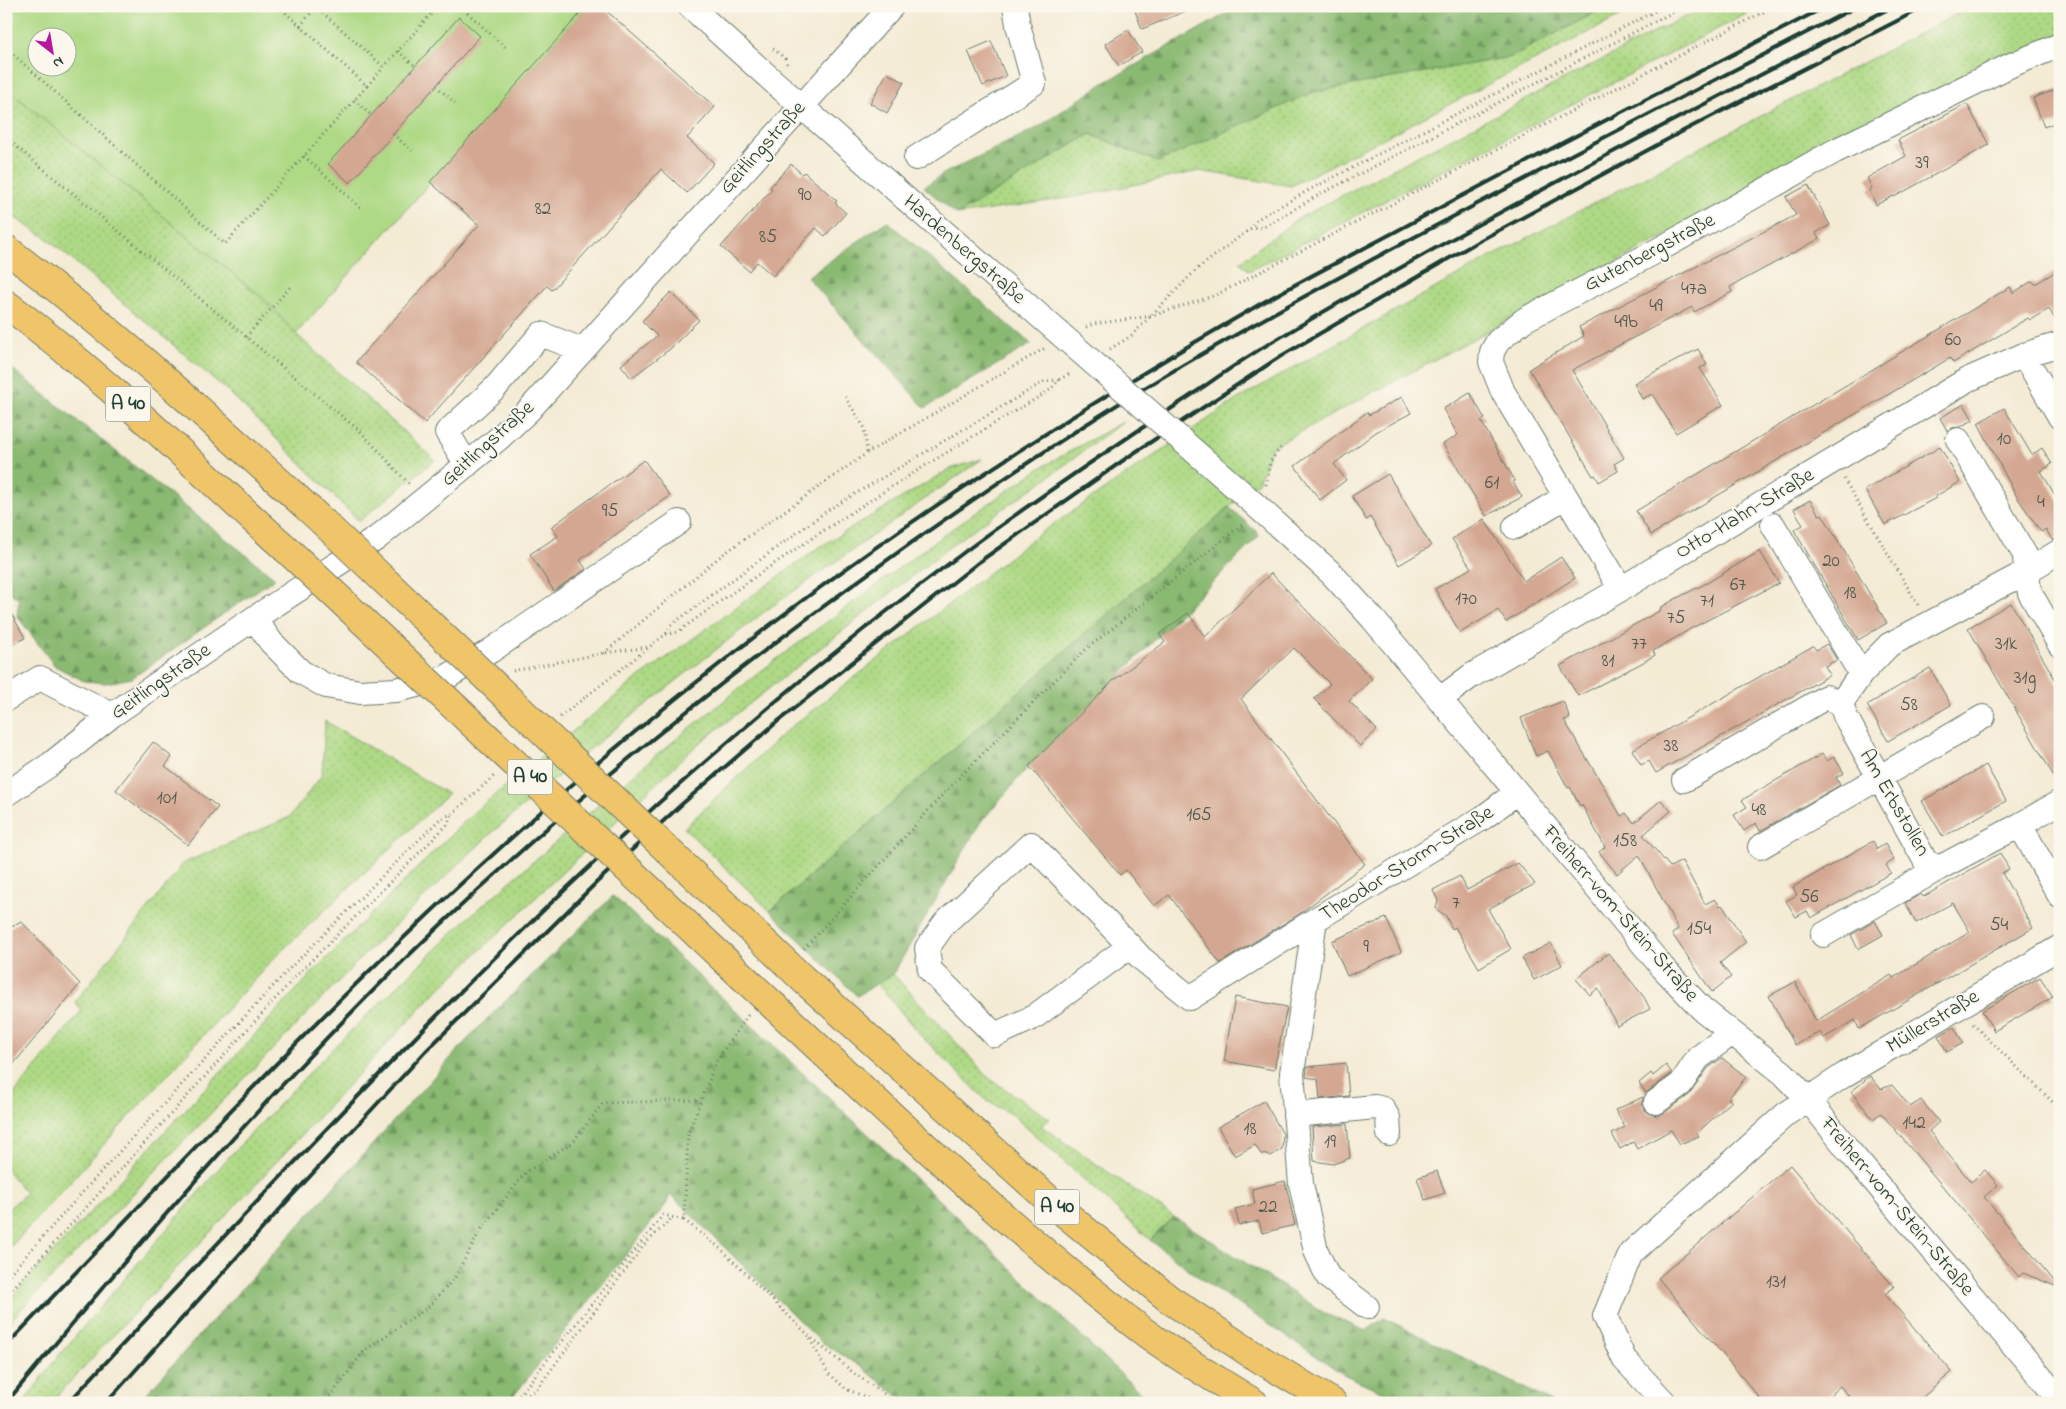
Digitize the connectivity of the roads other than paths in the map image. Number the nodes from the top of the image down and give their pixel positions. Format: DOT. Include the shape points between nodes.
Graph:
graph roads {
  1 [pos="690,6"];
  2 [pos="892,6"];
  3 [pos="1015,6"];
  4 [pos="2060,45"];
  5 [pos="801,105"];
  6 [pos="916,158"];
  7 [pos="6,249"];
  8 [pos="6,304"];
  9 [pos="2060,344"];
  10 [pos="582,350"];
  11 [pos="2024,355"];
  12 [pos="2060,417"];
  13 [pos="1958,440"];
  14 [pos="467,466"];
  15 [pos="1241,492"];
  16 [pos="1566,497"];
  17 [pos="680,522"];
  18 [pos="1773,525"];
  19 [pos="1515,527"];
  20 [pos="2060,551"];
  21 [pos="2026,572"];
  22 [pos="1621,589"];
  23 [pos="254,618"];
  24 [pos="2060,645"];
  25 [pos="1861,674"];
  26 [pos="6,700"];
  27 [pos="1439,700"];
  28 [pos="1841,703"];
  29 [pos="112,715"];
  30 [pos="1983,717"];
  31 [pos="1880,778"];
  32 [pos="1684,780"];
  33 [pos="1516,793"];
  34 [pos="6,794"];
  35 [pos="2060,802"];
  36 [pos="2020,825"];
  37 [pos="1760,847"];
  38 [pos="1939,868"];
  39 [pos="2060,896"];
  40 [pos="1315,920"];
  41 [pos="1823,935"];
  42 [pos="1130,946"];
  43 [pos="2060,947"];
  44 [pos="1732,1033"];
  45 [pos="1808,1099"];
  46 [pos="1656,1102"];
  47 [pos="1295,1115"];
  48 [pos="1389,1134"];
  49 [pos="1367,1307"];
  50 [pos="2060,1400"];
  51 [pos="1254,1403"];
  52 [pos="1333,1403"];
  53 [pos="1665,1403"];
  1 -- 5 [label="street, Hardenbergstraße"];
  2 -- 5 [label="street, Geitlingstraße"];
  3 -- 6 [label="street" via="1034,83"];
  4 -- 16 [label="street, Gutenbergstraße" via="2011,65 1835,151 1651,254 1524,320 1498,341 1491,362 1503,392"];
  5 -- 10 [label="street, Geitlingstraße"];
  5 -- 15 [label="street, Hardenbergstraße, bridge"];
  7 -- 52 [label="highway, A 40, bridge" via="65,293 322,521 804,980 1057,1207 1169,1299"];
  8 -- 51 [label="highway, A 40, bridge" via="123,400 899,1122 1028,1237 1144,1331"];
  9 -- 11 [label="street, Otto-Hahn-Straße"];
  10 -- 14 [label="street, Geitlingstraße" via="529,410"];
  10 -- 14 [label="street" via="541,334 495,388 447,432"];
  11 -- 12 [label="street"];
  11 -- 22 [label="street, Otto-Hahn-Straße" via="1967,380"];
  13 -- 21 [label="street" via="2026,556"];
  14 -- 23 [label="street, Geitlingstraße" via="377,538"];
  15 -- 27 [label="street, Freiherr-vom-Stein-Straße" via="1331,573"];
  16 -- 19 [label="street"];
  16 -- 22 [label="street, Gutenbergstraße"];
  17 -- 23 [label="street" via="492,650 445,678 396,690 360,692 326,686 301,672 270,642"];
  18 -- 25 [label="street"];
  20 -- 21 [label="street"];
  21 -- 24 [label="street" via="2030,593"];
  21 -- 25 [label="street" via="1888,645"];
  22 -- 27 [label="street, Otto-Hahn-Straße" via="1471,676"];
  23 -- 29 [label="street, Geitlingstraße"];
  25 -- 28 [label="street"];
  26 -- 29 [label="street" via="40,678"];
  27 -- 33 [label="street, Freiherr-vom-Stein-Straße"];
  28 -- 31 [label="street, Am Erbstollen"];
  28 -- 32 [label="street" via="1826,697"];
  29 -- 34 [label="street, Geitlingstraße" via="51,764"];
  30 -- 31 [label="street"];
  31 -- 37 [label="street"];
  31 -- 38 [label="street, Am Erbstollen" via="1926,862"];
  33 -- 40 [label="street, Theodor-Storm-Straße" via="1484,817"];
  33 -- 44 [label="street, Freiherr-vom-Stein-Straße" via="1663,968 1702,1010"];
  35 -- 36 [label="street, Am Erbstollen"];
  36 -- 38 [label="street, Am Erbstollen"];
  36 -- 39 [label="street"];
  38 -- 41 [label="street"];
  40 -- 42 [label="street" via="1190,998"];
  40 -- 47 [label="street, Theodor-Storm-Straße" via="1292,1073"];
  42 -- 42 [label="street" via="1031,844 945,922 927,948 930,970 995,1035 1034,1017"];
  43 -- 45 [label="street, Müllerstraße"];
  44 -- 45 [label="street, Freiherr-vom-Stein-Straße" via="1783,1073"];
  44 -- 46 [label="street" via="1698,1058 1682,1084"];
  45 -- 50 [label="street, Freiherr-vom-Stein-Straße"];
  45 -- 53 [label="street, Müllerstraße" via="1786,1114 1631,1253 1605,1316 1624,1359"];
  47 -- 48 [label="street" via="1374,1107 1383,1109 1388,1118"];
  47 -- 49 [label="street, Theodor-Storm-Straße" via="1301,1184 1316,1251 1328,1277"];
}
